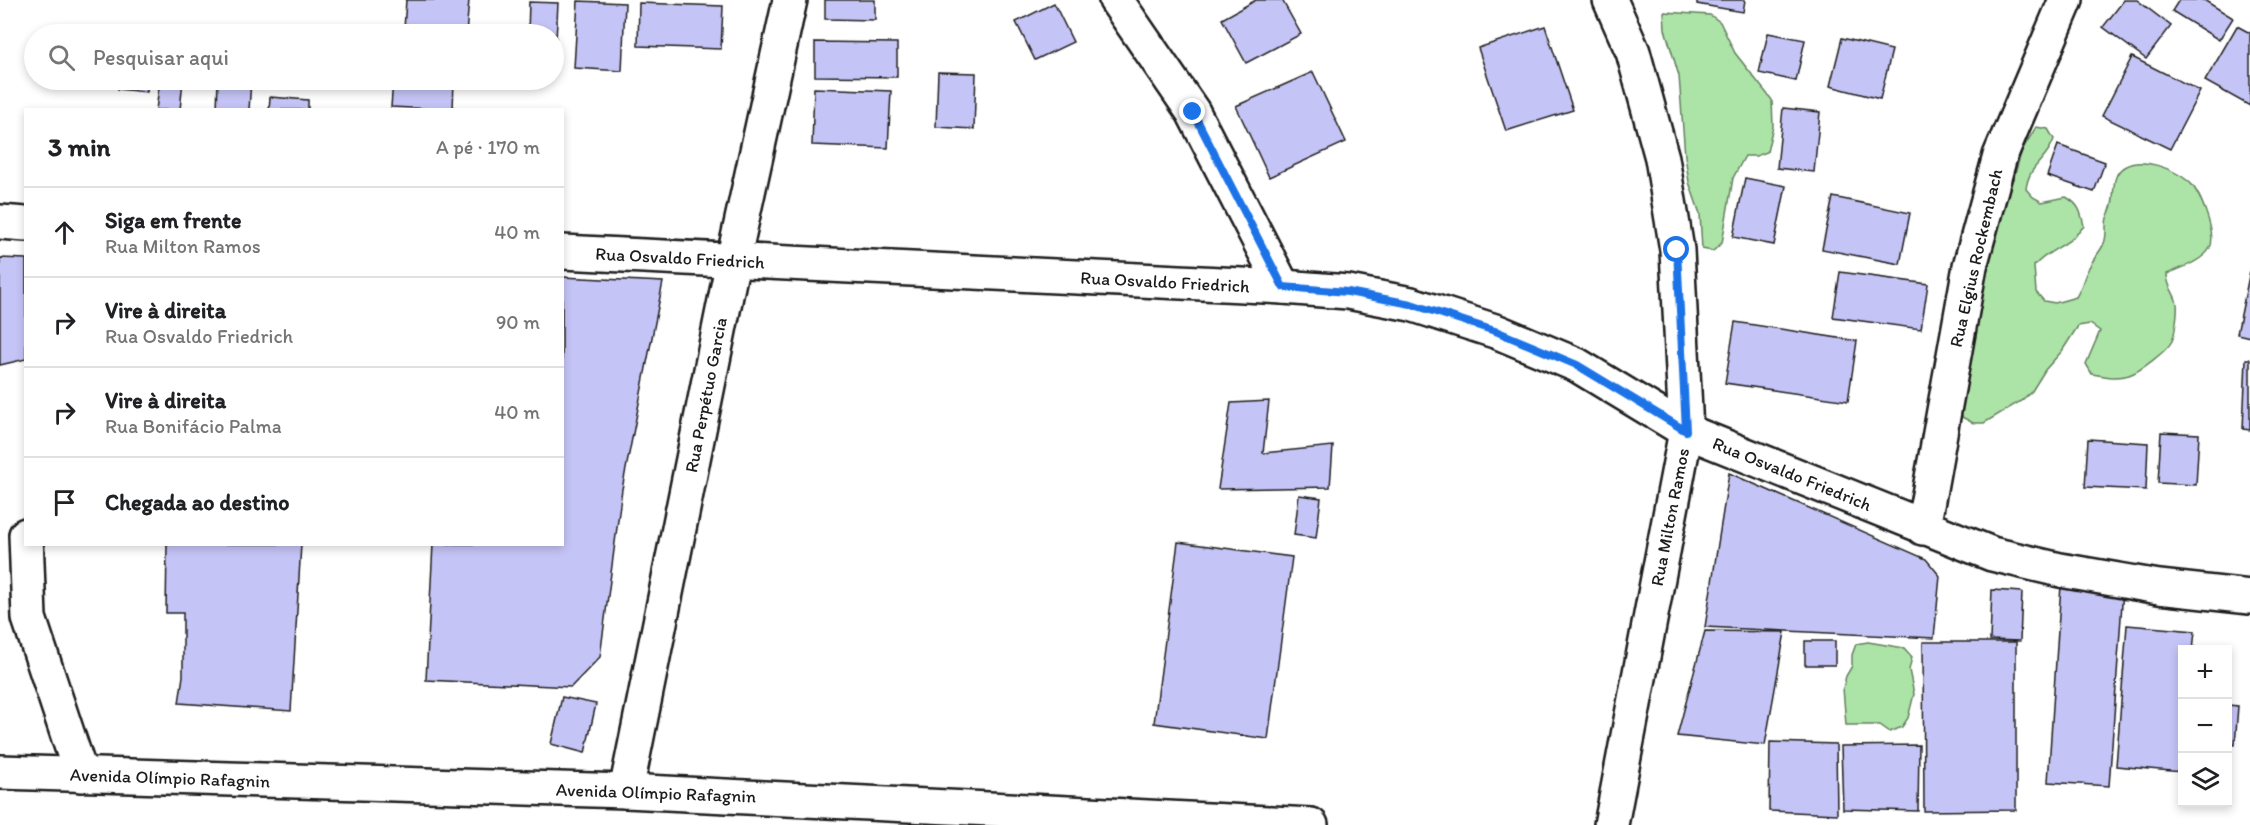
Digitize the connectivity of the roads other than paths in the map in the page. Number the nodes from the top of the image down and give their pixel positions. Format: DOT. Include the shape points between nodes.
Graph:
graph roads {
  1 [pos="790,0"];
  2 [pos="1116,0"];
  3 [pos="1610,0"];
  4 [pos="2066,0"];
  5 [pos="0,222"];
  6 [pos="24,224"];
  7 [pos="564,252"];
  8 [pos="733,261"];
  9 [pos="1283,287"];
  10 [pos="1686,431"];
  11 [pos="1923,528"];
  12 [pos="26,546"];
  13 [pos="2250,597"];
  14 [pos="0,772"];
  15 [pos="81,776"];
  16 [pos="626,791"];
  17 [pos="1311,825"];
  18 [pos="1611,825"];
  1 -- 8 [label="street, Rua Perpétuo Garcia"];
  2 -- 9 [label="street" via="1193,112"];
  3 -- 10 [label="street, Rua Milton Ramos" via="1633,52 1662,158 1677,250"];
  4 -- 11 [label="street, Rua Elgius Rockembach" via="1997,166 1971,266"];
  5 -- 6 [label="street"];
  7 -- 8 [label="street, Rua Osvaldo Friedrich"];
  8 -- 9 [label="street, Rua Osvaldo Friedrich"];
  8 -- 16 [label="street, Rua Perpétuo Garcia"];
  9 -- 10 [label="street, Rua Osvaldo Friedrich" via="1348,292 1411,304 1498,332 1577,365"];
  10 -- 11 [label="street, Rua Osvaldo Friedrich"];
  10 -- 18 [label="street, Rua Milton Ramos"];
  11 -- 13 [label="street, Rua Osvaldo Friedrich" via="1992,554 2060,570"];
  12 -- 15 [label="street" via="29,618"];
  14 -- 15 [label="street, Avenida Olímpio Rafagnin"];
  15 -- 16 [label="street, Avenida Olímpio Rafagnin"];
  16 -- 17 [label="street, Avenida Olímpio Rafagnin"];
}
